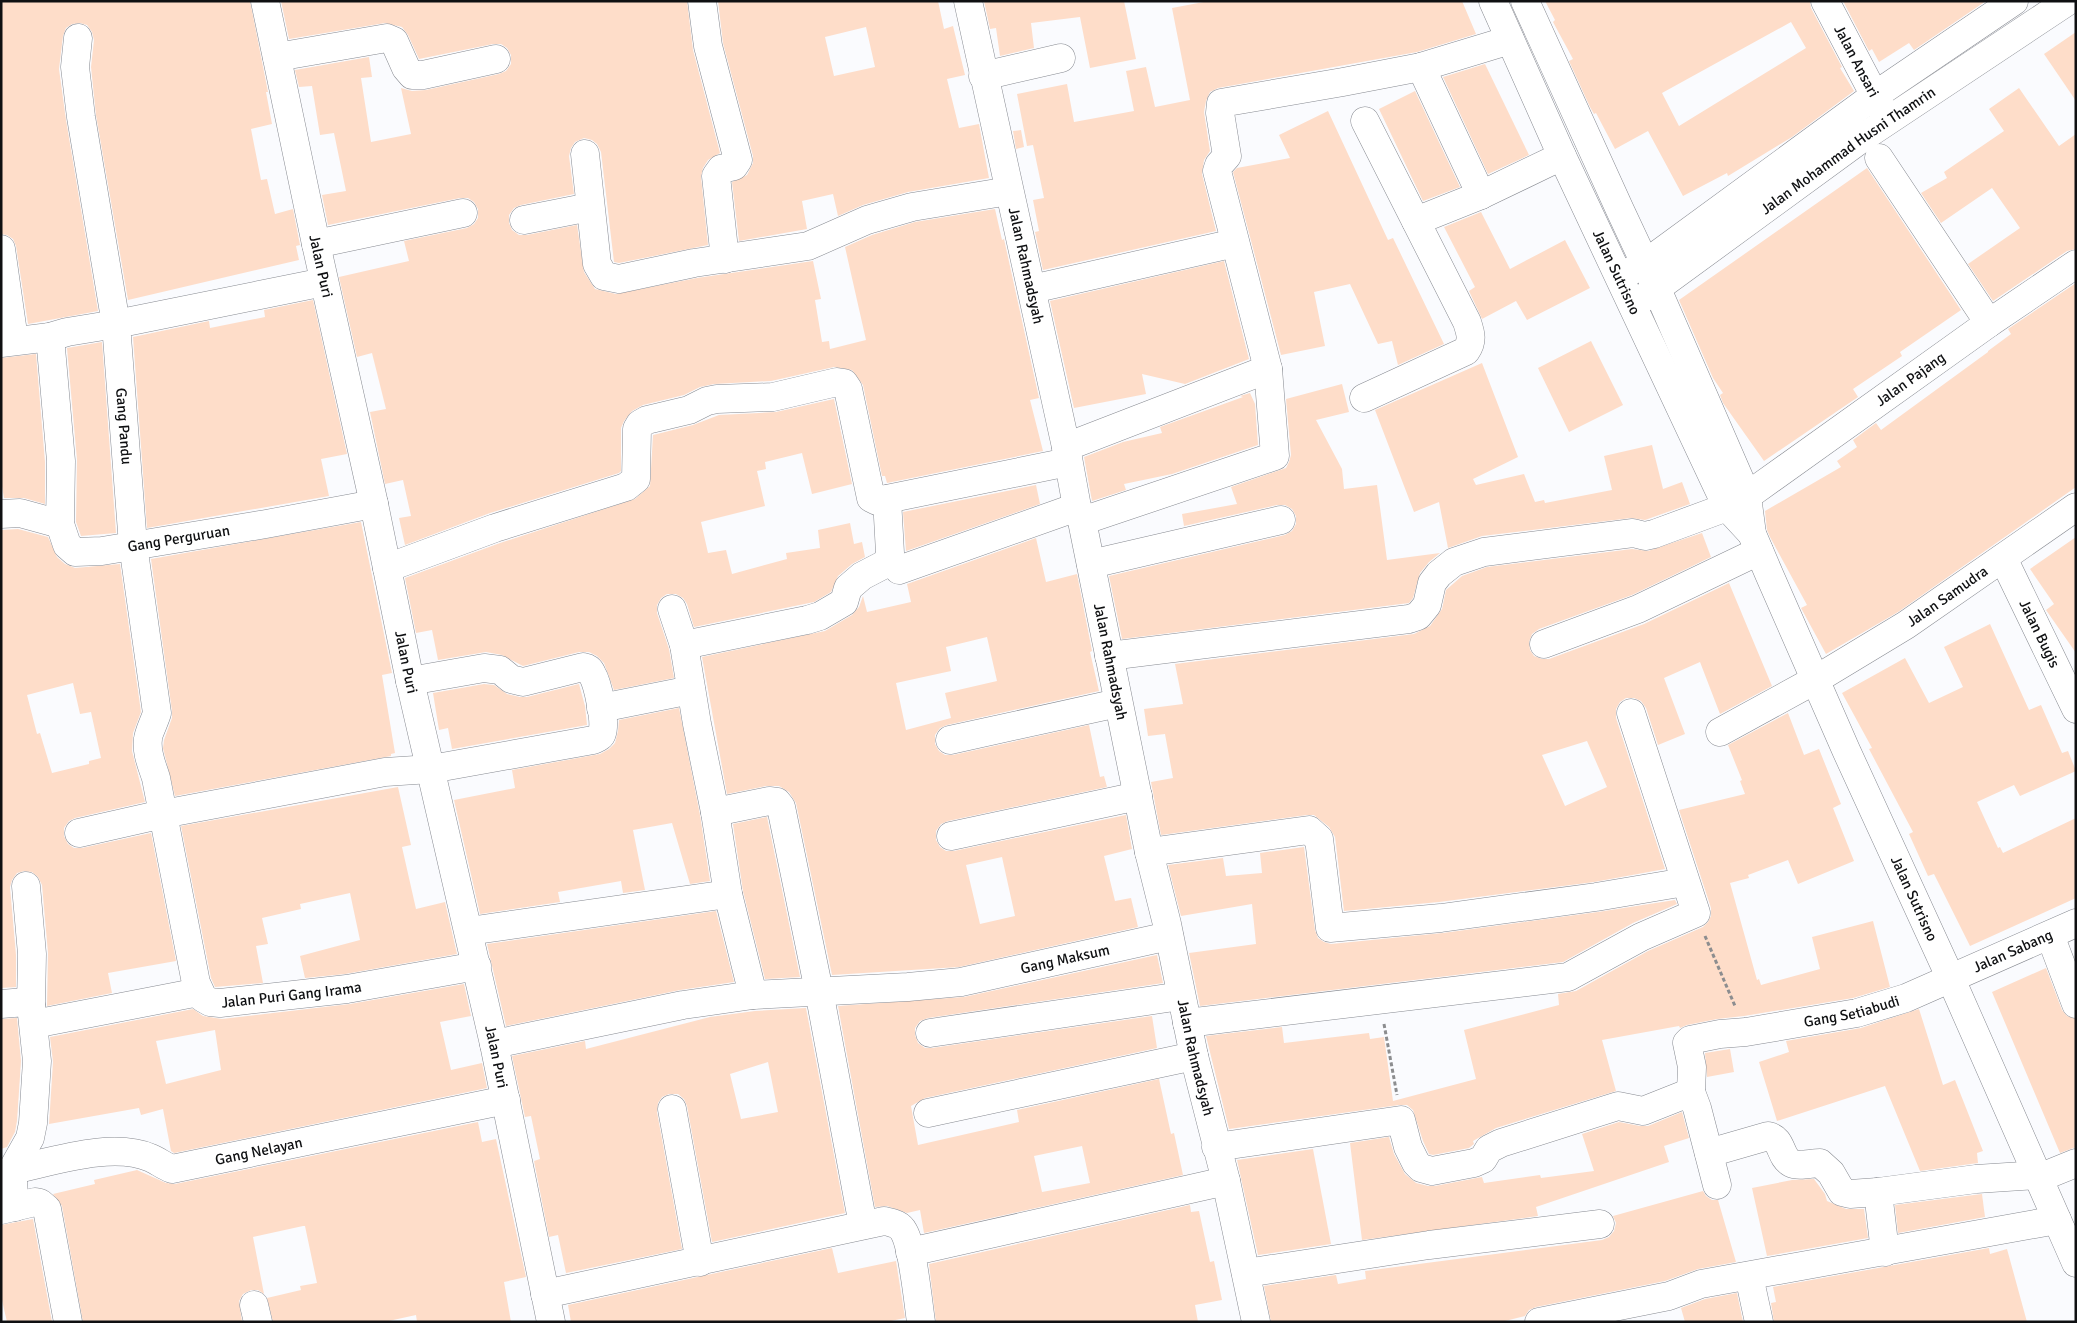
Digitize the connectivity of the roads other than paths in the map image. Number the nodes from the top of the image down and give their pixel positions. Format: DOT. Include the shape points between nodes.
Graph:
graph roads {
  1 [pos="265,1"];
  2 [pos="702,1"];
  3 [pos="968,1"];
  4 [pos="1493,1"];
  5 [pos="1525,1"];
  6 [pos="1825,1"];
  7 [pos="2014,1"];
  8 [pos="2068,1"];
  9 [pos="78,38"];
  10 [pos="1510,40"];
  11 [pos="278,57"];
  12 [pos="1061,58"];
  13 [pos="496,59"];
  14 [pos="1421,67"];
  15 [pos="983,76"];
  16 [pos="1874,96"];
  17 [pos="1888,120"];
  18 [pos="1365,121"];
  19 [pos="585,154"];
  20 [pos="1562,156"];
  21 [pos="1879,158"];
  22 [pos="1009,191"];
  23 [pos="1481,194"];
  24 [pos="590,207"];
  25 [pos="463,213"];
  26 [pos="524,220"];
  27 [pos="1416,221"];
  28 [pos="1235,243"];
  29 [pos="316,244"];
  30 [pos="1,249"];
  31 [pos="725,259"];
  32 [pos="1646,263"];
  33 [pos="2076,264"];
  34 [pos="1619,278"];
  35 [pos="324,282"];
  36 [pos="1657,288"];
  37 [pos="1032,289"];
  38 [pos="1632,305"];
  39 [pos="1989,323"];
  40 [pos="116,324"];
  41 [pos="50,337"];
  42 [pos="8,342"];
  43 [pos="1268,369"];
  44 [pos="1364,398"];
  45 [pos="1067,454"];
  46 [pos="887,499"];
  47 [pos="1737,501"];
  48 [pos="374,504"];
  49 [pos="2076,507"];
  50 [pos="1,514"];
  51 [pos="1080,514"];
  52 [pos="1281,520"];
  53 [pos="60,524"];
  54 [pos="1756,542"];
  55 [pos="134,545"];
  56 [pos="2003,558"];
  57 [pos="1091,564"];
  58 [pos="387,568"];
  59 [pos="899,570"];
  60 [pos="672,608"];
  61 [pos="1544,644"];
  62 [pos="684,645"];
  63 [pos="1108,656"];
  64 [pos="1815,680"];
  65 [pos="410,681"];
  66 [pos="691,690"];
  67 [pos="1118,702"];
  68 [pos="601,708"];
  69 [pos="2076,709"];
  70 [pos="1631,714"];
  71 [pos="1720,732"];
  72 [pos="950,740"];
  73 [pos="431,769"];
  74 [pos="1138,796"];
  75 [pos="715,812"];
  76 [pos="164,814"];
  77 [pos="79,833"];
  78 [pos="952,836"];
  79 [pos="1149,852"];
  80 [pos="1685,882"];
  81 [pos="26,886"];
  82 [pos="728,894"];
  83 [pos="2076,923"];
  84 [pos="469,931"];
  85 [pos="2050,935"];
  86 [pos="1169,936"];
  87 [pos="477,966"];
  88 [pos="1951,979"];
  89 [pos="819,991"];
  90 [pos="199,992"];
  91 [pos="753,995"];
  92 [pos="1181,996"];
  93 [pos="1,1004"];
  94 [pos="2076,1004"];
  95 [pos="32,1014"];
  96 [pos="1187,1023"];
  97 [pos="930,1033"];
  98 [pos="494,1044"];
  99 [pos="1194,1056"];
  100 [pos="1691,1092"];
  101 [pos="506,1100"];
  102 [pos="672,1109"];
  103 [pos="928,1113"];
  104 [pos="1216,1146"];
  105 [pos="1709,1153"];
  106 [pos="2076,1163"];
  107 [pos="12,1170"];
  108 [pos="2038,1176"];
  109 [pos="1226,1181"];
  110 [pos="1718,1185"];
  111 [pos="1878,1192"];
  112 [pos="17,1206"];
  113 [pos="2057,1220"];
  114 [pos="1600,1224"];
  115 [pos="862,1225"];
  116 [pos="910,1252"];
  117 [pos="1885,1252"];
  118 [pos="700,1262"];
  119 [pos="2076,1263"];
  120 [pos="1246,1273"];
  121 [pos="1749,1276"];
  122 [pos="545,1294"];
  123 [pos="1629,1313"];
  124 [pos="68,1322"];
  125 [pos="551,1322"];
  126 [pos="921,1322"];
  127 [pos="1256,1322"];
  128 [pos="1539,1322"];
  129 [pos="1759,1322"];
  1 -- 11 [label="street, Jalan Puri"];
  2 -- 31 [label="street" via="708,46 738,160 734,166 721,169 716,176"];
  3 -- 15 [label="street, Jalan Rahmadsyah"];
  4 -- 10 [label="street, Jalan Sutrisno"];
  5 -- 32 [label="street, Jalan Sutrisno"];
  6 -- 16 [label="street, Jalan Ansari"];
  7 -- 16 [label="street, Jalan Mohammad Husni Thamrin"];
  8 -- 17 [label="street, Jalan Mohammad Husni Thamrin"];
  9 -- 40 [label="street, Gang Pandu" via="75,67 81,117"];
  10 -- 14 [label="street"];
  10 -- 20 [label="street, Jalan Sutrisno"];
  11 -- 13 [label="street" via="387,38 394,42 412,75"];
  11 -- 29 [label="street, Jalan Puri"];
  12 -- 15 [label="street"];
  14 -- 23 [label="street"];
  14 -- 28 [label="street" via="1221,103 1227,156 1217,171"];
  15 -- 22 [label="street, Jalan Rahmadsyah"];
  16 -- 17 [label="street, Jalan Ansari"];
  16 -- 32 [label="street, Jalan Mohammad Husni Thamrin"];
  17 -- 36 [label="street, Jalan Mohammad Husni Thamrin"];
  18 -- 27 [label="street"];
  19 -- 24 [label="street"];
  20 -- 23 [label="street"];
  20 -- 34 [label="street, Jalan Sutrisno"];
  21 -- 39 [label="street"];
  22 -- 31 [label="street" via="912,208 867,220 808,246"];
  22 -- 37 [label="street, Jalan Rahmadsyah"];
  23 -- 27 [label="street"];
  24 -- 26 [label="street"];
  24 -- 31 [label="street" via="597,264 604,276 619,279"];
  25 -- 29 [label="street"];
  27 -- 44 [label="street" via="1467,322 1472,336 1470,345 1466,351"];
  28 -- 37 [label="street"];
  28 -- 43 [label="street"];
  29 -- 35 [label="street, Jalan Puri"];
  30 -- 42 [label="street"];
  32 -- 34 [label="street, Jalan Mohammad Husni Thamrin"];
  32 -- 36 [label="street, Jalan Sutrisno"];
  33 -- 39 [label="street, Jalan Pajang"];
  34 -- 38 [label="street, Jalan Sutrisno"];
  35 -- 40 [label="street"];
  35 -- 48 [label="street, Jalan Puri"];
  36 -- 38 [label="street, Jalan Mohammad Husni Thamrin"];
  36 -- 47 [label="street, Jalan Sutrisno"];
  37 -- 45 [label="street, Jalan Rahmadsyah"];
  38 -- 47 [label="street, Jalan Sutrisno"];
  39 -- 47 [label="street, Jalan Pajang"];
  40 -- 41 [label="street"];
  40 -- 55 [label="street, Gang Pandu"];
  41 -- 42 [label="street"];
  41 -- 53 [label="street" via="61,461"];
  43 -- 45 [label="street"];
  43 -- 51 [label="street" via="1275,456"];
  45 -- 46 [label="street"];
  45 -- 51 [label="street, Jalan Rahmadsyah"];
  46 -- 58 [label="street" via="877,501 871,498 848,389 844,383 837,382 773,397 717,399 647,420 637,429 636,479 626,486"];
  46 -- 62 [label="street" via="890,553 887,563 862,576 848,588 844,602 807,620"];
  47 -- 54 [label="street, Jalan Sutrisno"];
  47 -- 63 [label="street, Jalan Pajang" via="1645,536 1633,533 1484,552 1454,562 1432,583 1427,605 1418,616"];
  48 -- 55 [label="street, Gang Perguruan"];
  48 -- 58 [label="street, Jalan Puri"];
  49 -- 56 [label="street, Jalan Samudra"];
  50 -- 53 [label="street" via="20,513"];
  51 -- 57 [label="street, Jalan Rahmadsyah"];
  51 -- 59 [label="street"];
  52 -- 57 [label="street"];
  53 -- 55 [label="street, Gang Perguruan" via="67,545 75,552"];
  54 -- 61 [label="street" via="1638,609"];
  54 -- 64 [label="street, Jalan Sutrisno"];
  55 -- 76 [label="street, Gang Pandu" via="157,713 148,738 148,755"];
  56 -- 64 [label="street, Jalan Samudra" via="1906,625"];
  56 -- 69 [label="street, Jalan Bugis"];
  57 -- 63 [label="street, Jalan Rahmadsyah"];
  58 -- 65 [label="street, Jalan Puri"];
  60 -- 62 [label="street"];
  62 -- 66 [label="street"];
  63 -- 67 [label="street, Jalan Rahmadsyah"];
  64 -- 71 [label="street, Jalan Samudra"];
  64 -- 88 [label="street, Jalan Sutrisno"];
  65 -- 68 [label="street" via="484,668 500,670 511,679 523,682 583,667 593,675"];
  65 -- 73 [label="street, Jalan Puri"];
  66 -- 68 [label="street"];
  66 -- 75 [label="street"];
  67 -- 72 [label="street"];
  67 -- 74 [label="street, Jalan Rahmadsyah"];
  68 -- 73 [label="street" via="603,732 593,740"];
  70 -- 80 [label="street"];
  73 -- 76 [label="street" via="385,772"];
  73 -- 84 [label="street, Jalan Puri"];
  74 -- 78 [label="street"];
  74 -- 79 [label="street, Jalan Rahmadsyah"];
  75 -- 82 [label="street"];
  75 -- 89 [label="street" via="769,801 777,802 781,807"];
  76 -- 77 [label="street"];
  76 -- 90 [label="street, Jalan Puri Gang Irama"];
  79 -- 80 [label="street" via="1309,830 1320,839 1330,928 1451,917"];
  79 -- 86 [label="street, Jalan Rahmadsyah"];
  80 -- 96 [label="street" via="1696,914 1641,937 1568,977"];
  81 -- 95 [label="street" via="32,954"];
  82 -- 84 [label="street"];
  82 -- 91 [label="street"];
  83 -- 85 [label="street, Jalan Sabang"];
  84 -- 87 [label="street, Jalan Puri"];
  85 -- 88 [label="street, Jalan Sabang"];
  85 -- 94 [label="street"];
  86 -- 89 [label="street, Gang Maksum" via="961,982"];
  86 -- 92 [label="street, Jalan Rahmadsyah"];
  87 -- 90 [label="street, Jalan Puri Gang Irama" via="346,989 220,1004 210,1002"];
  87 -- 98 [label="street, Jalan Puri"];
  88 -- 100 [label="street, Gang Setiabudi" via="1906,998 1857,1013 1688,1041"];
  88 -- 108 [label="street, Jalan Sutrisno"];
  89 -- 91 [label="street, Gang Maksum"];
  89 -- 115 [label="street"];
  90 -- 95 [label="street"];
  91 -- 98 [label="street, Gang Maksum" via="683,1005"];
  92 -- 96 [label="street, Jalan Rahmadsyah"];
  92 -- 97 [label="street"];
  93 -- 95 [label="street" via="26,1002"];
  95 -- 107 [label="street" via="37,1061 32,1135"];
  96 -- 99 [label="street, Jalan Rahmadsyah"];
  98 -- 101 [label="street, Jalan Puri"];
  99 -- 103 [label="street"];
  99 -- 104 [label="street, Jalan Rahmadsyah"];
  100 -- 104 [label="street" via="1642,1111 1618,1106 1500,1143 1474,1163 1432,1171 1416,1163 1401,1120"];
  100 -- 105 [label="street"];
  101 -- 107 [label="street, Gang Nelayan" via="172,1169 150,1158 122,1152 97,1153"];
  101 -- 122 [label="street, Jalan Puri"];
  102 -- 118 [label="street"];
  104 -- 109 [label="street, Jalan Rahmadsyah"];
  105 -- 110 [label="street"];
  105 -- 111 [label="street" via="1773,1136 1792,1164 1820,1163 1845,1194"];
  106 -- 108 [label="street"];
  107 -- 112 [label="street"];
  108 -- 111 [label="street" via="1976,1179"];
  108 -- 113 [label="street, Jalan Sutrisno"];
  109 -- 116 [label="street"];
  109 -- 120 [label="street, Jalan Rahmadsyah"];
  111 -- 117 [label="street"];
  112 -- 124 [label="street" via="44,1205 49,1213"];
  113 -- 117 [label="street"];
  113 -- 119 [label="street, Jalan Sutrisno"];
  114 -- 120 [label="street" via="1429,1245"];
  115 -- 116 [label="street" via="884,1221 896,1223 904,1232"];
  115 -- 118 [label="street"];
  116 -- 126 [label="street"];
  117 -- 121 [label="street"];
  118 -- 122 [label="street"];
  120 -- 127 [label="street, Jalan Rahmadsyah"];
  121 -- 123 [label="street" via="1700,1284"];
  121 -- 129 [label="street"];
  122 -- 125 [label="street, Jalan Puri"];
  123 -- 128 [label="street"];
}
